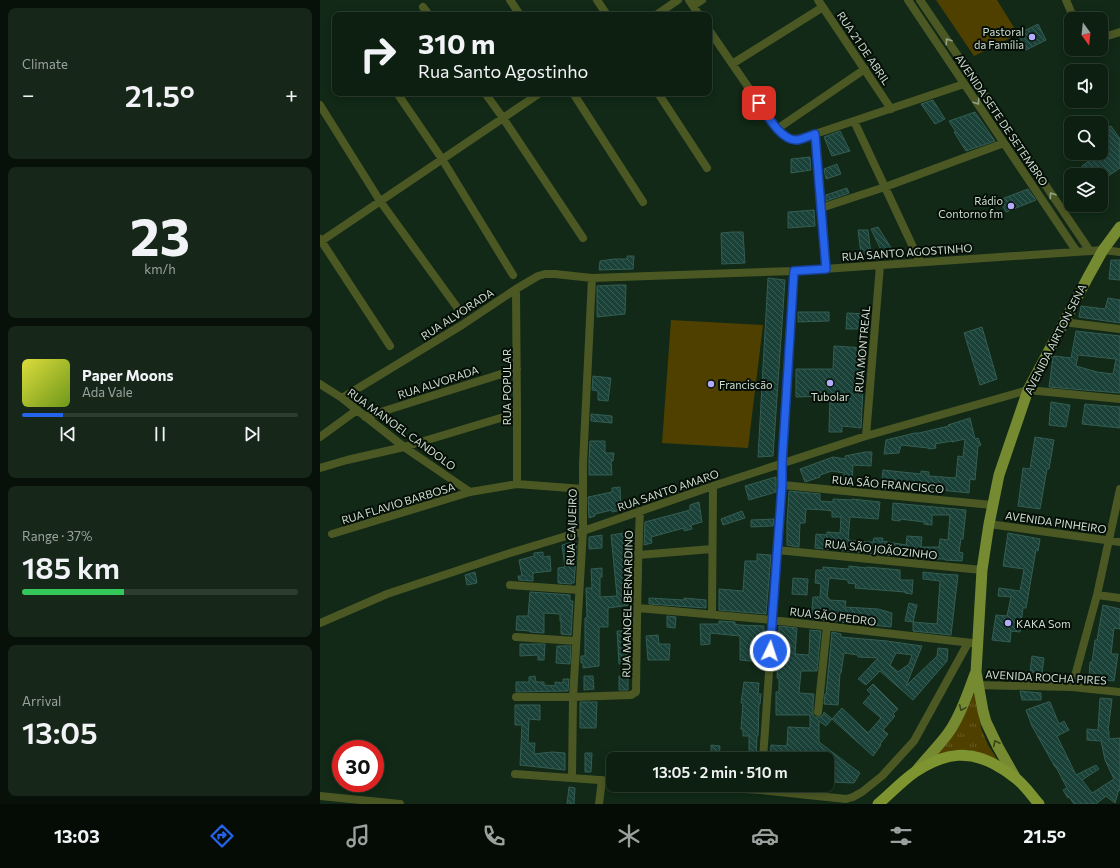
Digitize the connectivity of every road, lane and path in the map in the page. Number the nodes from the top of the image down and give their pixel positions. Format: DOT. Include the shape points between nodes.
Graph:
graph roads {
  1 [pos="510,0"];
  2 [pos="597,0"];
  3 [pos="678,0"];
  4 [pos="702,0"];
  5 [pos="818,0"];
  6 [pos="908,0"];
  7 [pos="920,0"];
  8 [pos="1066,0"];
  9 [pos="691,3"];
  10 [pos="423,6"];
  11 [pos="823,7"];
  12 [pos="427,12"];
  13 [pos="518,12"];
  14 [pos="605,12"];
  15 [pos="660,12"];
  16 [pos="697,12"];
  17 [pos="1071,12"];
  18 [pos="1120,32"];
  19 [pos="712,34"];
  20 [pos="1108,36"];
  21 [pos="732,64"];
  22 [pos="865,69"];
  23 [pos="964,84"];
  24 [pos="399,96"];
  25 [pos="487,96"];
  26 [pos="536,96"];
  27 [pos="575,96"];
  28 [pos="660,96"];
  29 [pos="320,105"];
  30 [pos="891,109"];
  31 [pos="503,118"];
  32 [pos="854,121"];
  33 [pos="777,129"];
  34 [pos="815,134"];
  35 [pos="1004,143"];
  36 [pos="442,159"];
  37 [pos="707,168"];
  38 [pos="884,187"];
  39 [pos="380,201"];
  40 [pos="643,202"];
  41 [pos="821,208"];
  42 [pos="1120,227"];
  43 [pos="583,238"];
  44 [pos="321,240"];
  45 [pos="1103,250"];
  46 [pos="1090,251"];
  47 [pos="1077,252"];
  48 [pos="1120,252"];
  49 [pos="920,262"];
  50 [pos="880,265"];
  51 [pos="826,269"];
  52 [pos="794,271"];
  53 [pos="513,275"];
  54 [pos="592,278"];
  55 [pos="516,289"];
  56 [pos="459,310"];
  57 [pos="1063,322"];
  58 [pos="1120,329"];
  59 [pos="390,346"];
  60 [pos="517,369"];
  61 [pos="320,384"];
  62 [pos="1028,390"];
  63 [pos="342,398"];
  64 [pos="1120,399"];
  65 [pos="357,410"];
  66 [pos="517,413"];
  67 [pos="365,417"];
  68 [pos="866,436"];
  69 [pos="320,437"];
  70 [pos="404,447"];
  71 [pos="782,464"];
  72 [pos="320,468"];
  73 [pos="517,484"];
  74 [pos="782,485"];
  75 [pos="713,486"];
  76 [pos="583,489"];
  77 [pos="1120,489"];
  78 [pos="470,492"];
  79 [pos="992,505"];
  80 [pos="640,511"];
  81 [pos="989,524"];
  82 [pos="583,531"];
  83 [pos="332,534"];
  84 [pos="1109,540"];
  85 [pos="1120,542"];
  86 [pos="712,549"];
  87 [pos="777,550"];
  88 [pos="638,555"];
  89 [pos="982,570"];
  90 [pos="510,585"];
  91 [pos="579,590"];
  92 [pos="1097,595"];
  93 [pos="1120,598"];
  94 [pos="638,608"];
  95 [pos="712,614"];
  96 [pos="772,620"];
  97 [pos="320,623"];
  98 [pos="827,626"];
  99 [pos="516,637"];
  100 [pos="576,641"];
  101 [pos="972,643"];
  102 [pos="975,685"];
  103 [pos="1072,687"];
  104 [pos="1120,692"];
  105 [pos="516,697"];
  106 [pos="573,697"];
  107 [pos="818,712"];
  108 [pos="763,752"];
  109 [pos="914,772"];
  110 [pos="515,774"];
  111 [pos="572,777"];
  112 [pos="1015,777"];
  113 [pos="602,780"];
  114 [pos="606,780"];
  115 [pos="792,792"];
  116 [pos="320,796"];
  117 [pos="400,804"];
  118 [pos="600,804"];
  119 [pos="878,804"];
  120 [pos="1039,804"];
  1 -- 13 [label="street"];
  2 -- 14 [label="street"];
  3 -- 15 [label="street"];
  4 -- 9 [label="street"];
  5 -- 11 [label="street, RUA 21 DE ABRIL"];
  6 -- 23 [label="street, AVENIDA SETE DE SETEMBRO"];
  46 -- 7 [label="street, AVENIDA SETE DE SETEMBRO, one-way"];
  8 -- 17 [label="street"];
  9 -- 16 [label="street"];
  10 -- 12 [label="street"];
  11 -- 21 [label="street"];
  11 -- 22 [label="street, RUA 21 DE ABRIL"];
  18 -- 20 [label="street"];
  19 -- 21 [label="street"];
  21 -- 33 [label="street"];
  22 -- 30 [label="street, RUA 21 DE ABRIL"];
  22 -- 33 [label="street"];
  23 -- 30 [label="street"];
  23 -- 35 [label="street, AVENIDA SETE DE SETEMBRO, one-way"];
  24 -- 36 [label="street"];
  25 -- 31 [label="street"];
  26 -- 31 [label="street"];
  27 -- 40 [label="street"];
  28 -- 37 [label="street"];
  29 -- 39 [label="street"];
  30 -- 32 [label="street"];
  31 -- 36 [label="street"];
  31 -- 43 [label="street"];
  32 -- 34 [label="street"];
  32 -- 38 [label="street"];
  33 -- 34 [label="street" via="789,139 796,140"];
  34 -- 41 [label="street"];
  35 -- 38 [label="street"];
  35 -- 47 [label="street, AVENIDA SETE DE SETEMBRO"];
  36 -- 39 [label="street"];
  36 -- 53 [label="street"];
  38 -- 41 [label="street"];
  38 -- 49 [label="street"];
  39 -- 44 [label="street"];
  39 -- 56 [label="street"];
  41 -- 51 [label="street"];
  42 -- 45 [label="main road, AVENIDA AIRTON SENA"];
  44 -- 59 [label="street"];
  45 -- 46 [label="street, RUA SANTO AGOSTINHO"];
  45 -- 48 [label="street, RUA SANTO AGOSTINHO"];
  45 -- 57 [label="main road, AVENIDA AIRTON SENA"];
  46 -- 47 [label="street, RUA SANTO AGOSTINHO"];
  47 -- 49 [label="street, RUA SANTO AGOSTINHO"];
  49 -- 50 [label="street, RUA SANTO AGOSTINHO"];
  50 -- 51 [label="street, RUA SANTO AGOSTINHO"];
  50 -- 68 [label="street, RUA MONTREAL"];
  51 -- 52 [label="street, RUA SANTO AGOSTINHO"];
  52 -- 54 [label="street, RUA SANTO AGOSTINHO"];
  52 -- 71 [label="street"];
  54 -- 55 [label="street, RUA ALVORADA" via="545,274"];
  54 -- 76 [label="street, RUA CAJUEIRO"];
  55 -- 60 [label="street, RUA POPULAR"];
  55 -- 63 [label="street, RUA ALVORADA"];
  57 -- 58 [label="street"];
  57 -- 62 [label="main road, AVENIDA AIRTON SENA"];
  60 -- 66 [label="street, RUA POPULAR"];
  60 -- 67 [label="street, RUA ALVORADA"];
  61 -- 63 [label="street, RUA MANOEL CANDOLO"];
  62 -- 64 [label="street"];
  62 -- 68 [label="street, RUA SANTO AMARO"];
  62 -- 79 [label="main road, AVENIDA AIRTON SENA" via="999,475"];
  63 -- 65 [label="street, RUA MANOEL CANDOLO"];
  65 -- 67 [label="street, RUA MANOEL CANDOLO"];
  65 -- 69 [label="street"];
  66 -- 70 [label="street"];
  66 -- 73 [label="street, RUA POPULAR"];
  67 -- 70 [label="street, RUA MANOEL CANDOLO"];
  68 -- 71 [label="street, RUA SANTO AMARO"];
  70 -- 72 [label="street"];
  70 -- 78 [label="street, RUA MANOEL CANDOLO"];
  71 -- 74 [label="street"];
  71 -- 75 [label="street, RUA SANTO AMARO"];
  73 -- 76 [label="street, RUA FLAVIO BARBOSA"];
  73 -- 78 [label="street, RUA FLAVIO BARBOSA"];
  74 -- 79 [label="street, RUA SÃO FRANCISCO"];
  74 -- 87 [label="street"];
  75 -- 80 [label="street, RUA SANTO AMARO"];
  75 -- 86 [label="street"];
  76 -- 82 [label="street, RUA CAJUEIRO"];
  77 -- 84 [label="street"];
  78 -- 83 [label="street, RUA FLAVIO BARBOSA"];
  79 -- 81 [label="main road, AVENIDA AIRTON SENA"];
  80 -- 82 [label="street, RUA SANTO AMARO"];
  80 -- 88 [label="street, RUA MANOEL BERNARDINO"];
  81 -- 84 [label="street, AVENIDA PINHEIRO"];
  81 -- 89 [label="main road, AVENIDA AIRTON SENA"];
  82 -- 91 [label="street, RUA CAJUEIRO"];
  82 -- 97 [label="street, RUA SANTO AMARO" via="394,592"];
  84 -- 85 [label="street, AVENIDA PINHEIRO"];
  84 -- 92 [label="street"];
  86 -- 88 [label="street"];
  86 -- 95 [label="street"];
  87 -- 89 [label="street, RUA SÃO JOÃOZINHO"];
  87 -- 96 [label="street"];
  88 -- 94 [label="street, RUA MANOEL BERNARDINO"];
  89 -- 101 [label="main road, AVENIDA AIRTON SENA"];
  90 -- 91 [label="street"];
  91 -- 100 [label="street, RUA CAJUEIRO"];
  92 -- 93 [label="street"];
  92 -- 103 [label="street"];
  94 -- 95 [label="street, RUA SÃO PEDRO"];
  94 -- 106 [label="street, RUA MANOEL BERNARDINO" via="636,692 631,695"];
  95 -- 96 [label="street, RUA SÃO PEDRO"];
  96 -- 98 [label="street, RUA SÃO PEDRO"];
  96 -- 108 [label="street"];
  98 -- 101 [label="street, RUA SÃO PEDRO"];
  98 -- 107 [label="street"];
  99 -- 100 [label="street"];
  100 -- 106 [label="street, RUA CAJUEIRO"];
  101 -- 102 [label="main road, AVENIDA AIRTON SENA"];
  101 -- 115 [label="street, AVENIDA AIRTON SENA" via="914,741 882,776 862,792 846,799"];
  102 -- 103 [label="street, AVENIDA ROCHA PIRES"];
  102 -- 109 [label="main road, AVENIDA AIRTON SENA, one-way" via="950,730"];
  112 -- 102 [label="main road, AVENIDA AIRTON SENA, one-way" via="986,722"];
  103 -- 104 [label="street, AVENIDA ROCHA PIRES"];
  105 -- 106 [label="street"];
  106 -- 111 [label="street, RUA CAJUEIRO"];
  109 -- 112 [label="highway" via="936,760 966,755 988,761"];
  109 -- 119 [label="highway"];
  110 -- 111 [label="street"];
  111 -- 113 [label="street"];
  112 -- 120 [label="highway"];
  113 -- 114 [label="street"];
  113 -- 118 [label="street"];
  116 -- 117 [label="street"];
}
